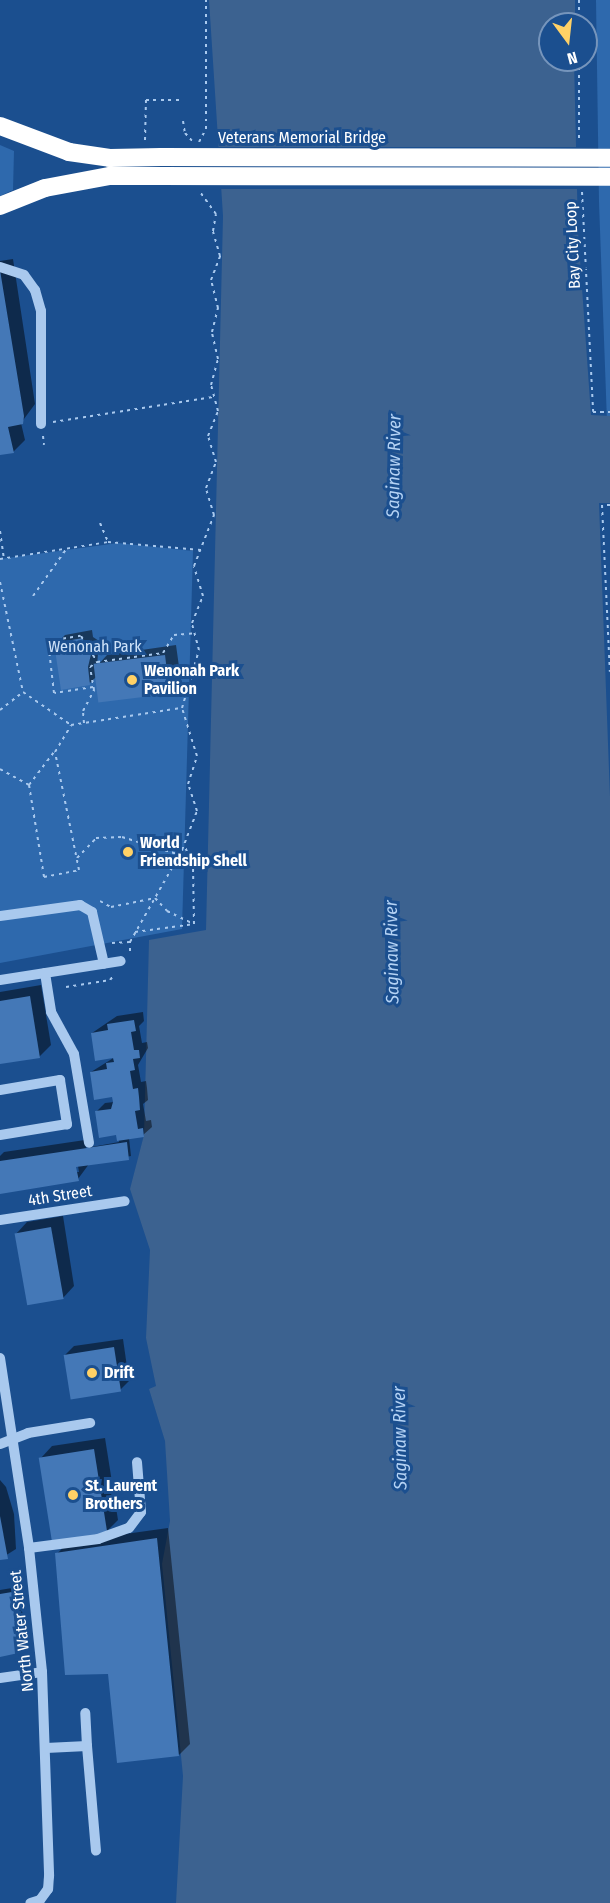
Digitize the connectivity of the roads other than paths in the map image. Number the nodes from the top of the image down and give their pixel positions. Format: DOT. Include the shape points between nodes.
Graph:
graph roads {
  1 [pos="0,116"];
  2 [pos="0,126"];
  3 [pos="44,145"];
  4 [pos="610,158"];
  5 [pos="610,177"];
  6 [pos="0,206"];
  7 [pos="0,267"];
  8 [pos="41,424"];
  9 [pos="0,916"];
  10 [pos="125,959"];
  11 [pos="104,963"];
  12 [pos="45,973"];
  13 [pos="0,980"];
  14 [pos="0,1090"];
  15 [pos="0,1135"];
  16 [pos="89,1143"];
  17 [pos="125,1201"];
  18 [pos="0,1220"];
  19 [pos="0,1358"];
  20 [pos="90,1423"];
  21 [pos="11,1439"];
  22 [pos="0,1444"];
  23 [pos="137,1462"];
  24 [pos="29,1548"];
  25 [pos="42,1672"];
  26 [pos="0,1678"];
  27 [pos="85,1713"];
  28 [pos="87,1746"];
  29 [pos="46,1748"];
  30 [pos="96,1851"];
  31 [pos="35,1902"];
  1 -- 3 [label="highway"];
  2 -- 3 [label="highway, Veterans Memorial Bridge"];
  3 -- 4 [label="highway, Veterans Memorial Bridge, bridge" via="110,158"];
  5 -- 6 [label="highway, bridge" via="110,176 45,188"];
  7 -- 8 [label="street" via="24,274 35,290 40,311"];
  9 -- 11 [label="street" via="80,905 92,912"];
  10 -- 11 [label="street"];
  11 -- 12 [label="street"];
  12 -- 13 [label="street"];
  12 -- 16 [label="street" via="51,1012 74,1054"];
  14 -- 15 [label="street" via="60,1080 67,1125"];
  17 -- 18 [label="street, 4th Street"];
  19 -- 21 [label="street, North Water Street"];
  20 -- 21 [label="street"];
  21 -- 22 [label="street"];
  21 -- 24 [label="street, North Water Street"];
  23 -- 24 [label="street" via="141,1512 129,1528 98,1539"];
  24 -- 25 [label="street, North Water Street"];
  25 -- 26 [label="street"];
  25 -- 29 [label="street, North Water Street"];
  27 -- 28 [label="street"];
  28 -- 29 [label="street"];
  28 -- 30 [label="street"];
  29 -- 31 [label="street, North Water Street" via="49,1876 48,1889"];
}
